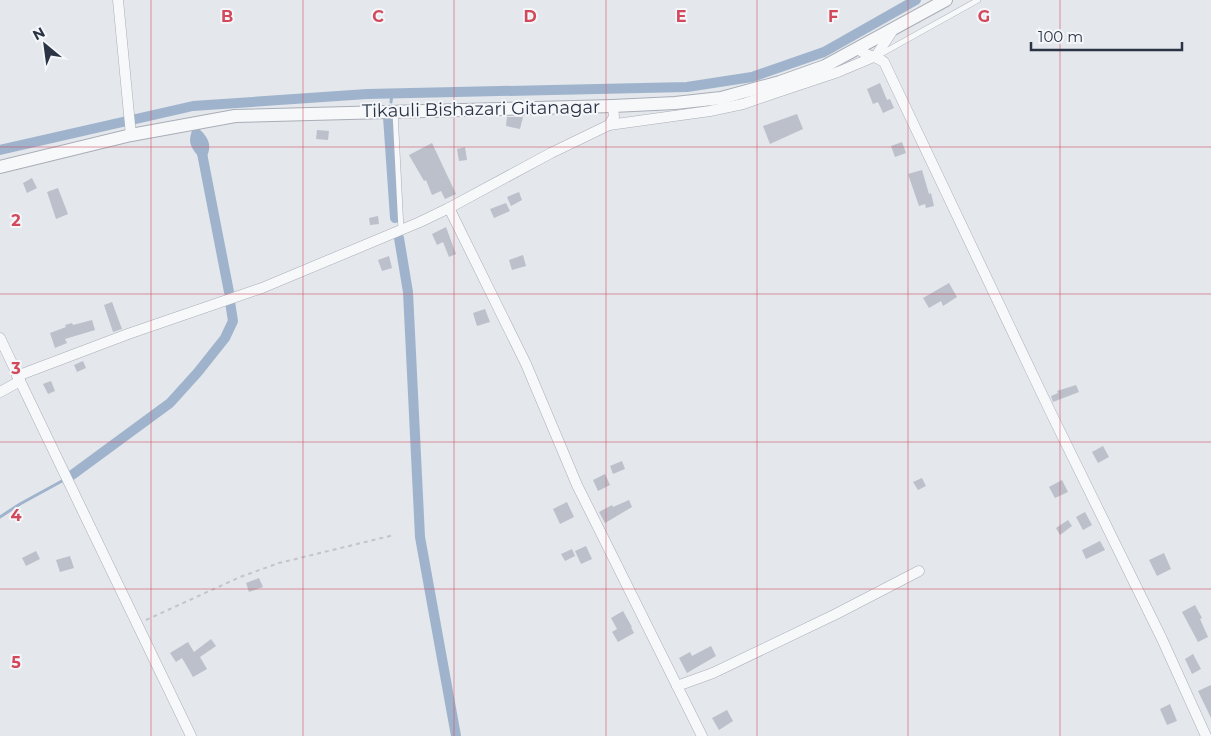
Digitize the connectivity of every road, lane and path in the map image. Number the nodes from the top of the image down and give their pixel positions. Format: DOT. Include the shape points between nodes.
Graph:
graph roads {
  1 [pos="118,0"];
  2 [pos="946,0"];
  3 [pos="978,0"];
  4 [pos="893,30"];
  5 [pos="858,50"];
  6 [pos="876,56"];
  7 [pos="614,106"];
  8 [pos="395,111"];
  9 [pos="635,121"];
  10 [pos="609,126"];
  11 [pos="130,130"];
  12 [pos="0,167"];
  13 [pos="449,208"];
  14 [pos="401,230"];
  15 [pos="0,338"];
  16 [pos="19,379"];
  17 [pos="0,392"];
  18 [pos="394,535"];
  19 [pos="919,571"];
  20 [pos="137,624"];
  21 [pos="677,686"];
  22 [pos="191,736"];
  23 [pos="702,736"];
  24 [pos="1206,736"];
  1 -- 11 [label="street"];
  2 -- 4 [label="street, Tikauli Bishazari Gitanagar"];
  3 -- 6 [label="lane"];
  4 -- 5 [label="street, Tikauli Bishazari Gitanagar"];
  4 -- 6 [label="street"];
  5 -- 6 [label="street"];
  5 -- 7 [label="street, Tikauli Bishazari Gitanagar" via="780,82 721,98"];
  6 -- 9 [label="street" via="743,104 683,116"];
  6 -- 24 [label="street" via="884,62"];
  7 -- 8 [label="street, Tikauli Bishazari Gitanagar"];
  7 -- 9 [label="street"];
  7 -- 10 [label="street" via="614,117"];
  8 -- 11 [label="street, Tikauli Bishazari Gitanagar" via="235,116"];
  8 -- 14 [label="lane"];
  9 -- 10 [label="street"];
  10 -- 13 [label="street"];
  11 -- 12 [label="street, Tikauli Bishazari Gitanagar"];
  13 -- 14 [label="street"];
  13 -- 21 [label="street" via="526,364 577,485"];
  14 -- 16 [label="street" via="262,288 128,334"];
  15 -- 16 [label="street"];
  16 -- 17 [label="street"];
  16 -- 20 [label="street"];
  18 -- 20 [label="path" via="271,566"];
  19 -- 21 [label="street" via="713,673"];
  20 -- 22 [label="street"];
  21 -- 23 [label="street"];
}
